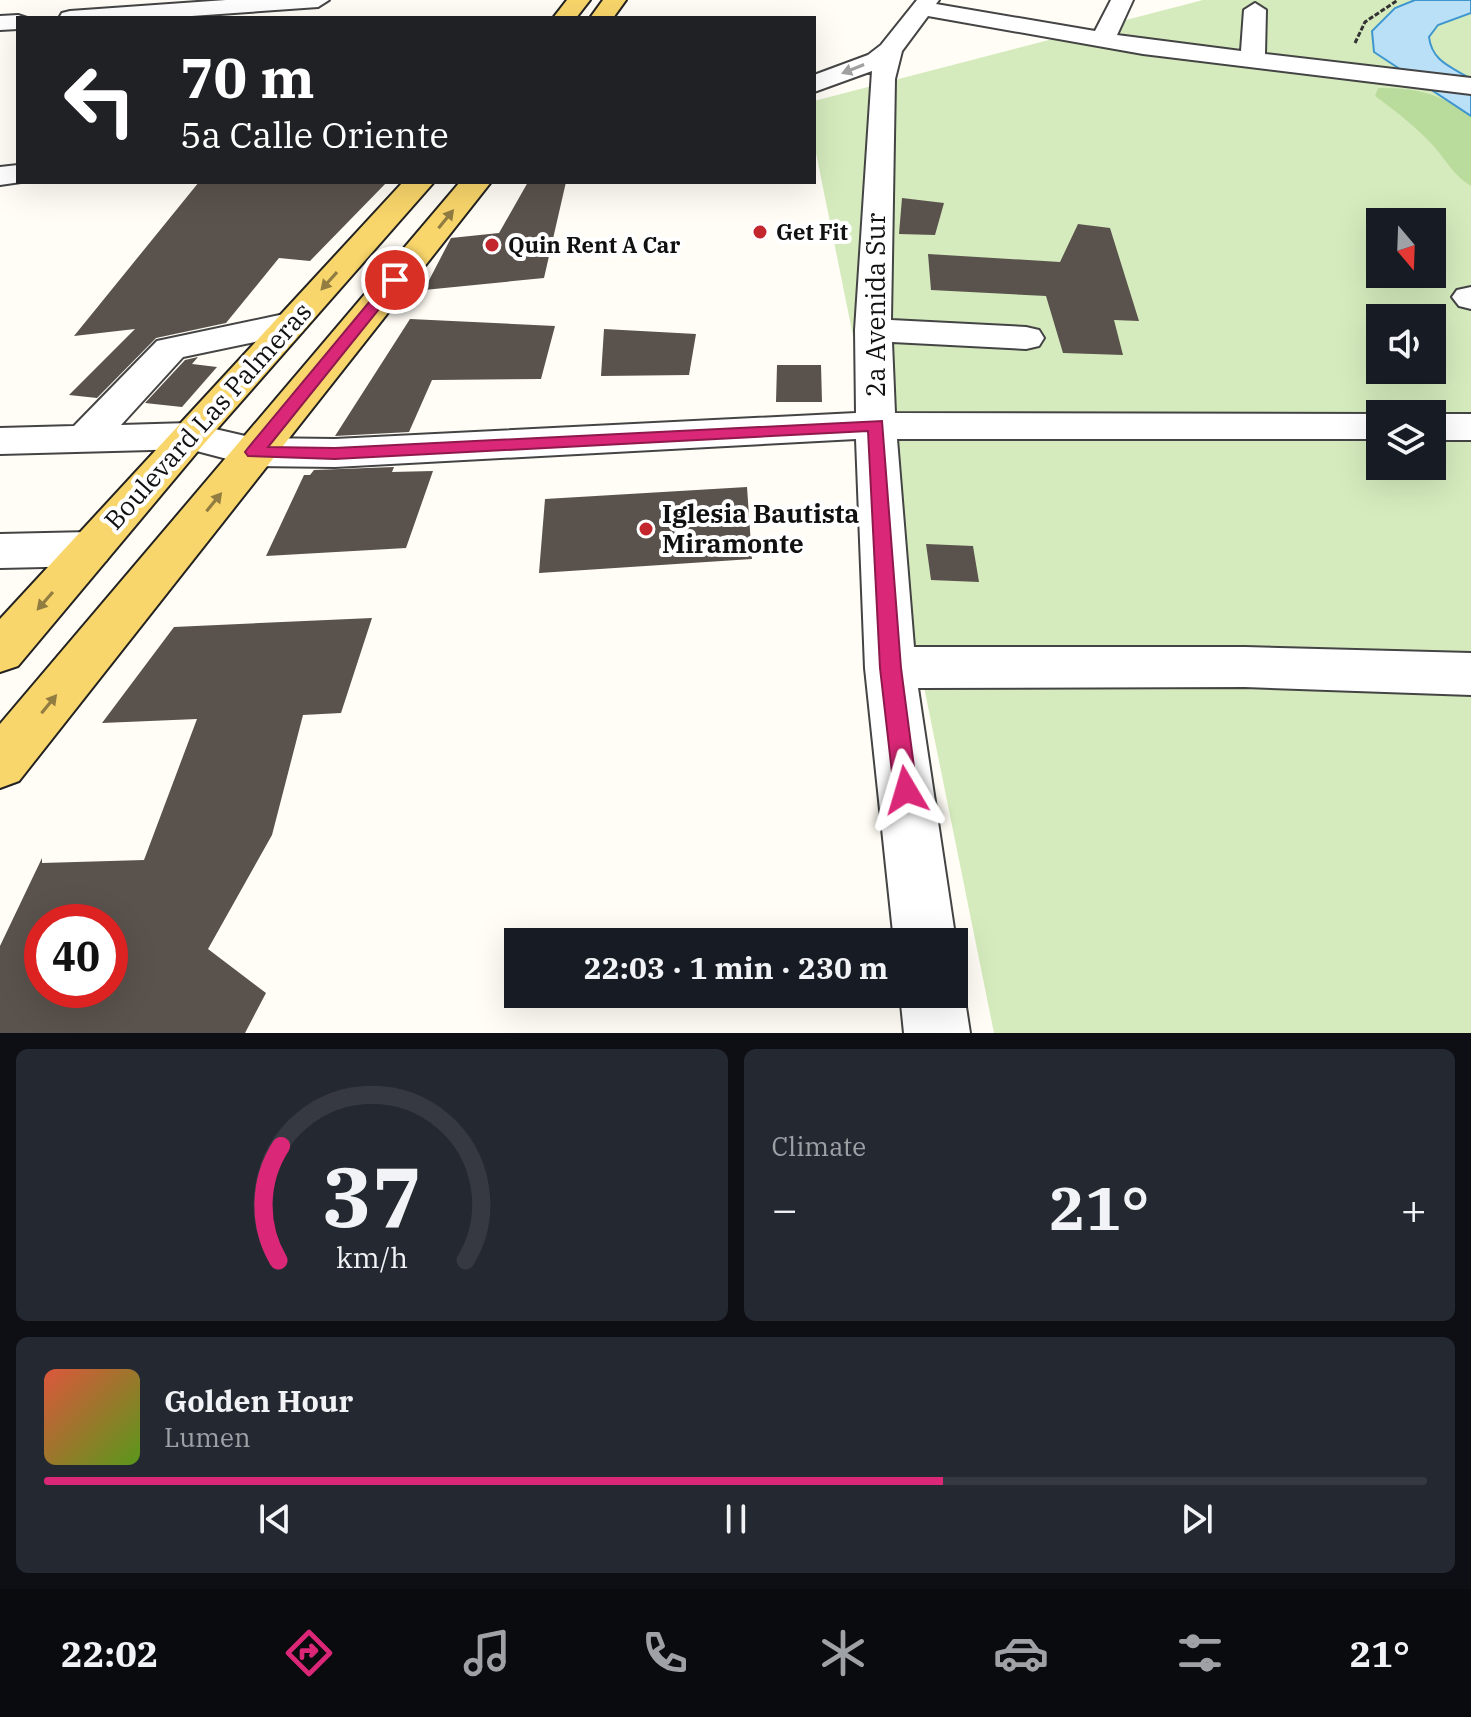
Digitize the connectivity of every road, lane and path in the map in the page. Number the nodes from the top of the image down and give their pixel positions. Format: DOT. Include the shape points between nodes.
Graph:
graph roads {
  1 [pos="318,0"];
  2 [pos="579,0"];
  3 [pos="615,0"];
  4 [pos="1122,0"];
  5 [pos="1398,0"];
  6 [pos="924,4"];
  7 [pos="1255,10"];
  8 [pos="1074,11"];
  9 [pos="98,16"];
  10 [pos="566,16"];
  11 [pos="603,16"];
  12 [pos="1058,33"];
  13 [pos="1102,41"];
  14 [pos="890,50"];
  15 [pos="1253,60"];
  16 [pos="1359,72"];
  17 [pos="816,83"];
  18 [pos="1471,86"];
  19 [pos="816,95"];
  20 [pos="879,98"];
  21 [pos="417,184"];
  22 [pos="474,184"];
  23 [pos="289,324"];
  24 [pos="873,330"];
  25 [pos="1026,338"];
  26 [pos="876,425"];
  27 [pos="1366,426"];
  28 [pos="1446,427"];
  29 [pos="1471,427"];
  30 [pos="189,436"];
  31 [pos="86,438"];
  32 [pos="0,441"];
  33 [pos="254,452"];
  34 [pos="90,549"];
  35 [pos="0,551"];
  36 [pos="0,652"];
  37 [pos="890,668"];
  38 [pos="1471,674"];
  39 [pos="0,764"];
  40 [pos="923,928"];
  41 [pos="934,1008"];
  42 [pos="937,1033"];
  1 -- 9 [label="street"];
  2 -- 10 [label="main road"];
  3 -- 11 [label="main road"];
  4 -- 13 [label="street"];
  5 -- 16 [label="path" via="1365,22 1355,43"];
  6 -- 12 [label="street"];
  6 -- 14 [label="street"];
  7 -- 15 [label="street"];
  8 -- 12 [label="street"];
  12 -- 13 [label="street"];
  13 -- 15 [label="street"];
  14 -- 17 [label="street, one-way"];
  14 -- 20 [label="street, 2a Avenida Sur"];
  15 -- 16 [label="street"];
  16 -- 18 [label="street"];
  19 -- 20 [label="street"];
  20 -- 24 [label="street, 2a Avenida Sur"];
  21 -- 23 [label="main road, Boulevard Las Palmeras, one-way"];
  33 -- 22 [label="main road, one-way"];
  23 -- 30 [label="main road, Boulevard Las Palmeras"];
  23 -- 31 [label="street" via="170,349"];
  24 -- 25 [label="street"];
  24 -- 26 [label="street, 2a Avenida Sur"];
  26 -- 27 [label="street"];
  26 -- 33 [label="street" via="335,453"];
  26 -- 37 [label="street, 2a Avenida Sur"];
  28 -- 29 [label="street"];
  30 -- 31 [label="street"];
  30 -- 33 [label="street"];
  30 -- 34 [label="main road, Boulevard Las Palmeras"];
  31 -- 32 [label="street"];
  39 -- 33 [label="main road, one-way"];
  34 -- 35 [label="street"];
  34 -- 36 [label="main road, Boulevard Las Palmeras, one-way"];
  37 -- 38 [label="street" via="1245,667"];
  37 -- 40 [label="street, 2a Avenida Sur"];
  41 -- 42 [label="street"];
}
